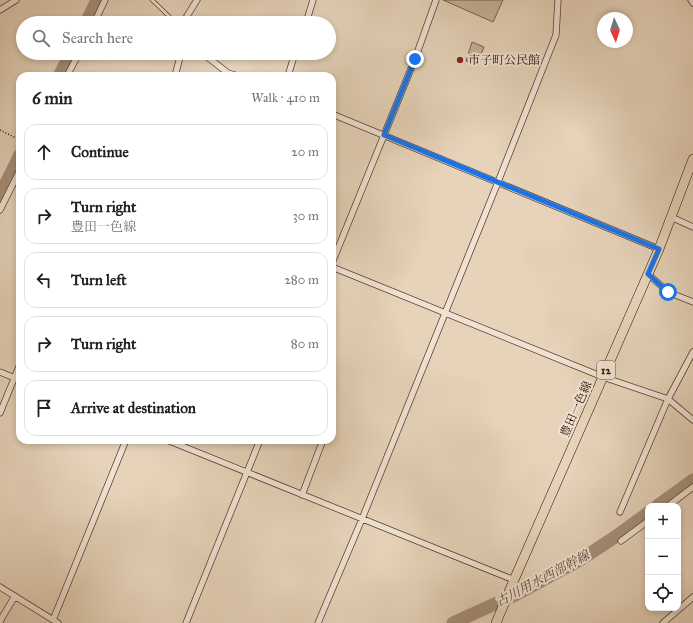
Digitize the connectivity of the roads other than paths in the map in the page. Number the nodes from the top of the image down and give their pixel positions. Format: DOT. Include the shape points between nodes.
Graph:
graph roads {
  1 [pos="105,0"];
  2 [pos="152,0"];
  3 [pos="197,0"];
  4 [pos="313,0"];
  5 [pos="436,0"];
  6 [pos="558,0"];
  7 [pos="691,0"];
  8 [pos="13,1"];
  9 [pos="693,3"];
  10 [pos="0,10"];
  11 [pos="97,16"];
  12 [pos="169,16"];
  13 [pos="187,16"];
  14 [pos="308,16"];
  15 [pos="75,60"];
  16 [pos="179,60"];
  17 [pos="211,60"];
  18 [pos="293,60"];
  19 [pos="69,72"];
  20 [pos="176,72"];
  21 [pos="227,72"];
  22 [pos="289,72"];
  23 [pos="336,116"];
  24 [pos="384,135"];
  25 [pos="693,159"];
  26 [pos="16,178"];
  27 [pos="498,182"];
  28 [pos="0,210"];
  29 [pos="671,217"];
  30 [pos="693,227"];
  31 [pos="659,249"];
  32 [pos="336,253"];
  33 [pos="336,269"];
  34 [pos="648,274"];
  35 [pos="693,302"];
  36 [pos="445,313"];
  37 [pos="693,352"];
  38 [pos="0,372"];
  39 [pos="603,376"];
  40 [pos="16,379"];
  41 [pos="16,381"];
  42 [pos="668,399"];
  43 [pos="0,413"];
  44 [pos="693,420"];
  45 [pos="124,444"];
  46 [pos="177,444"];
  47 [pos="258,444"];
  48 [pos="321,444"];
  49 [pos="247,472"];
  50 [pos="693,487"];
  51 [pos="302,495"];
  52 [pos="672,503"];
  53 [pos="620,512"];
  54 [pos="362,519"];
  55 [pos="645,523"];
  56 [pos="621,541"];
  57 [pos="514,580"];
  58 [pos="0,586"];
  59 [pos="15,596"];
  60 [pos="693,597"];
  61 [pos="498,620"];
  62 [pos="56,621"];
  63 [pos="0,622"];
  64 [pos="186,623"];
  65 [pos="318,623"];
  66 [pos="663,623"];
  1 -- 11 [label="street"];
  2 -- 12 [label="lane"];
  3 -- 13 [label="street"];
  4 -- 14 [label="street"];
  5 -- 24 [label="street"];
  6 -- 27 [label="street" via="556,35"];
  7 -- 9 [label="street"];
  8 -- 10 [label="street"];
  15 -- 19 [label="street"];
  16 -- 20 [label="street"];
  17 -- 21 [label="street"];
  18 -- 22 [label="street"];
  23 -- 24 [label="street"];
  24 -- 27 [label="street"];
  24 -- 32 [label="street"];
  25 -- 29 [label="main road, 豊田一色線 / 12"];
  26 -- 28 [label="street"];
  27 -- 31 [label="street"];
  27 -- 36 [label="street"];
  29 -- 30 [label="street"];
  29 -- 31 [label="main road, 豊田一色線 / 12"];
  31 -- 34 [label="main road, 豊田一色線 / 12"];
  33 -- 36 [label="street"];
  34 -- 35 [label="street" via="668,292"];
  34 -- 39 [label="main road, 豊田一色線 / 12"];
  36 -- 39 [label="street"];
  36 -- 54 [label="street"];
  37 -- 42 [label="street"];
  38 -- 40 [label="street"];
  39 -- 42 [label="street"];
  39 -- 57 [label="main road, 豊田一色線 / 12"];
  41 -- 43 [label="street"];
  42 -- 44 [label="street"];
  42 -- 53 [label="street"];
  45 -- 62 [label="street"];
  46 -- 49 [label="street"];
  47 -- 49 [label="street"];
  48 -- 51 [label="street"];
  49 -- 51 [label="street"];
  49 -- 64 [label="street"];
  50 -- 52 [label="street"];
  51 -- 54 [label="street"];
  54 -- 57 [label="street"];
  54 -- 65 [label="street"];
  55 -- 56 [label="street"];
  57 -- 61 [label="main road, 豊田一色線 / 12"];
  58 -- 59 [label="street"];
  59 -- 62 [label="street"];
  59 -- 63 [label="street"];
  60 -- 66 [label="street"];
}
